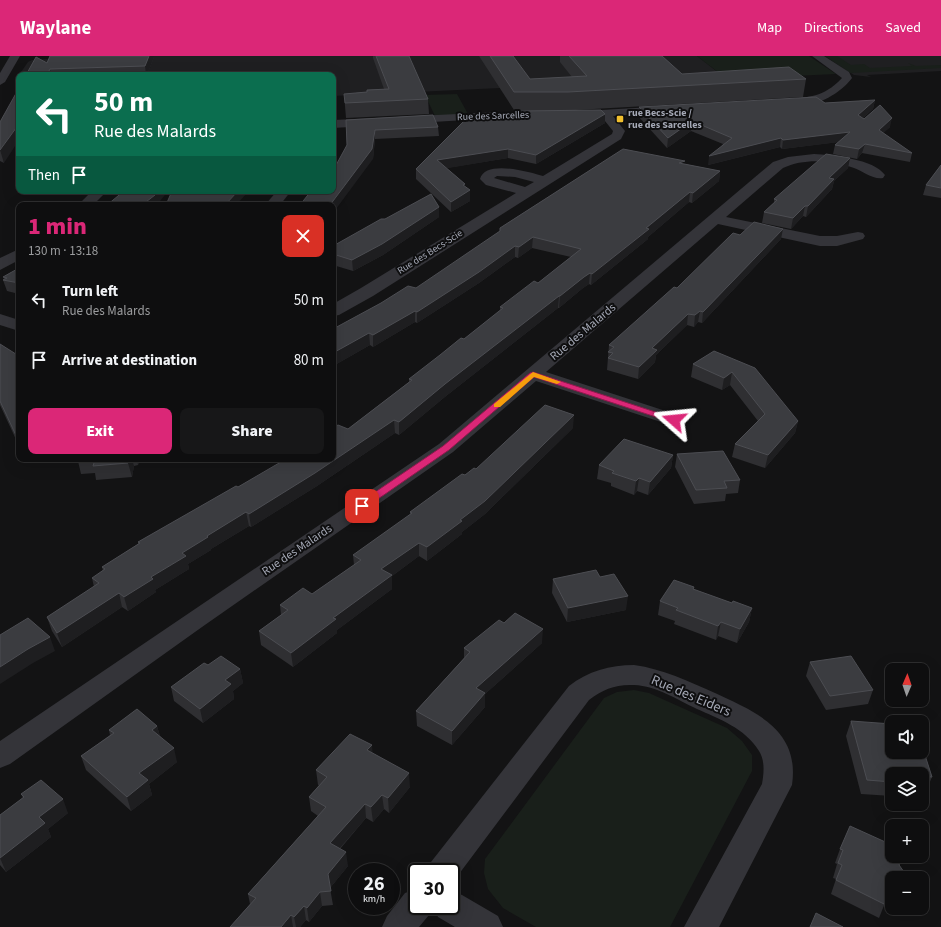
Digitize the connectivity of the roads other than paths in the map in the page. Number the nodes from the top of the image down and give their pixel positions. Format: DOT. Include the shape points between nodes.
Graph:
graph roads {
  1 [pos="18,56"];
  2 [pos="817,56"];
  3 [pos="0,57"];
  4 [pos="0,82"];
  5 [pos="782,103"];
  6 [pos="681,108"];
  7 [pos="604,113"];
  8 [pos="336,124"];
  9 [pos="878,175"];
  10 [pos="545,181"];
  11 [pos="527,192"];
  12 [pos="97,194"];
  13 [pos="281,194"];
  14 [pos="88,202"];
  15 [pos="275,202"];
  16 [pos="716,219"];
  17 [pos="858,236"];
  18 [pos="16,256"];
  19 [pos="0,265"];
  20 [pos="337,305"];
  21 [pos="0,319"];
  22 [pos="16,325"];
  23 [pos="533,374"];
  24 [pos="674,420"];
  25 [pos="0,756"];
  26 [pos="449,863"];
  27 [pos="460,912"];
  28 [pos="409,915"];
  29 [pos="400,927"];
  30 [pos="486,927"];
  31 [pos="701,927"];
  1 -- 3 [label="street"];
  1 -- 4 [label="street"];
  2 -- 5 [label="street" via="845,74 846,79 820,99"];
  6 -- 7 [label="street, Rue des Sarcelles"];
  7 -- 8 [label="street, Rue des Sarcelles" via="499,115"];
  7 -- 10 [label="street, Rue des Becs-Scie" via="619,132 617,136"];
  9 -- 16 [label="street, Rue des Malards" via="867,168 838,160 809,158 786,161 778,165"];
  10 -- 11 [label="street, Rue des Becs-Scie"];
  10 -- 11 [label="street" via="506,172 494,173 486,179"];
  11 -- 20 [label="street, Rue des Becs-Scie"];
  12 -- 14 [label="street"];
  13 -- 15 [label="street"];
  16 -- 17 [label="street" via="820,241 837,241"];
  16 -- 23 [label="street, Rue des Malards"];
  18 -- 19 [label="street"];
  21 -- 22 [label="street"];
  23 -- 24 [label="street"];
  23 -- 25 [label="street, Rue des Malards" via="446,448"];
  26 -- 31 [label="street, Rue des Eiders" via="579,693 596,682 614,675 647,677 670,683 741,717 762,733 770,743 779,764 777,785"];
  27 -- 30 [label="street"];
  28 -- 29 [label="street"];
}
